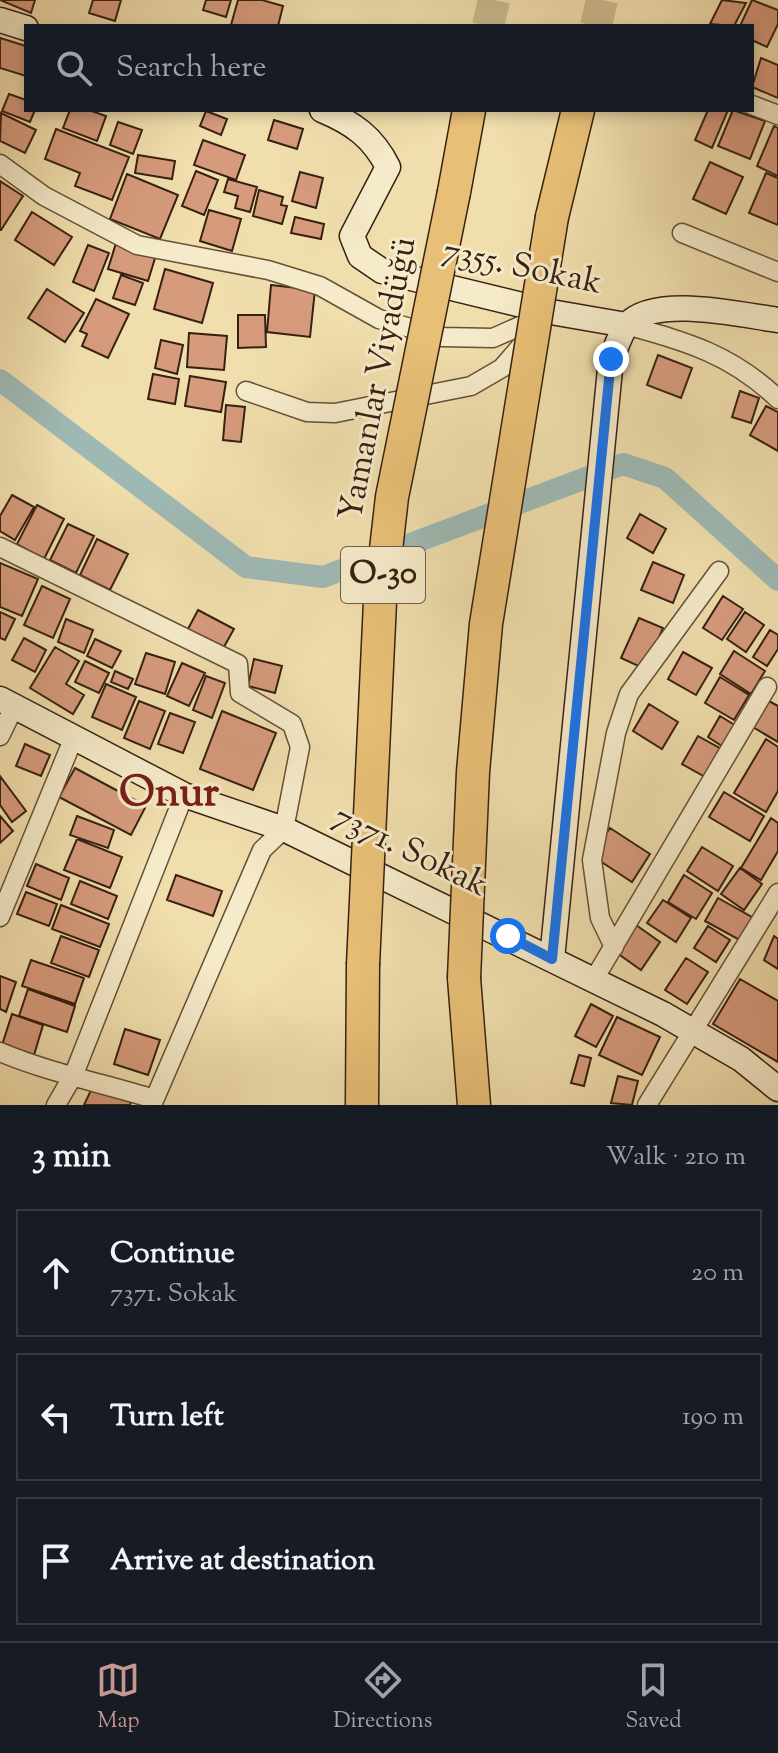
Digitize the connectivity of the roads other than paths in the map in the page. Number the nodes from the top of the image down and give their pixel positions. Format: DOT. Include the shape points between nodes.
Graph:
graph roads {
  1 [pos="0,20"];
  2 [pos="24,27"];
  3 [pos="754,106"];
  4 [pos="327,112"];
  5 [pos="469,112"];
  6 [pos="578,112"];
  7 [pos="778,115"];
  8 [pos="0,164"];
  9 [pos="682,233"];
  10 [pos="777,269"];
  11 [pos="551,312"];
  12 [pos="778,320"];
  13 [pos="626,325"];
  14 [pos="246,391"];
  15 [pos="778,399"];
  16 [pos="0,547"];
  17 [pos="719,571"];
  18 [pos="767,687"];
  19 [pos="7,703"];
  20 [pos="0,736"];
  21 [pos="74,737"];
  22 [pos="184,795"];
  23 [pos="284,829"];
  24 [pos="778,893"];
  25 [pos="0,917"];
  26 [pos="614,947"];
  27 [pos="552,959"];
  28 [pos="464,978"];
  29 [pos="593,981"];
  30 [pos="693,1032"];
  31 [pos="0,1052"];
  32 [pos="74,1074"];
  33 [pos="778,1089"];
  34 [pos="153,1102"];
  35 [pos="56,1105"];
  36 [pos="362,1105"];
  37 [pos="457,1105"];
  38 [pos="474,1105"];
  39 [pos="647,1105"];
  1 -- 2 [label="street"];
  3 -- 7 [label="street"];
  4 -- 11 [label="street, 7355. Sokak" via="350,122 377,144 388,167 352,236 360,256 382,271"];
  5 -- 36 [label="highway, Yamanlar Viyadüğü / O-30, bridge" via="390,512 380,602 363,965"];
  6 -- 28 [label="highway, bridge" via="552,217 486,624"];
  8 -- 11 [label="street" via="44,196 137,245 268,270 320,286 379,319 442,337 493,338"];
  9 -- 10 [label="street"];
  11 -- 13 [label="street, 7355. Sokak"];
  11 -- 14 [label="street" via="502,368 471,386 335,413 307,412"];
  12 -- 13 [label="street" via="690,308 644,313"];
  13 -- 15 [label="street" via="700,346"];
  13 -- 27 [label="street" via="611,359"];
  16 -- 23 [label="street" via="238,664 240,693 292,724 300,747"];
  17 -- 26 [label="street" via="629,694 616,733 592,860 600,918"];
  18 -- 26 [label="street"];
  19 -- 20 [label="street"];
  19 -- 21 [label="street, 7371. Sokak"];
  21 -- 22 [label="street, 7371. Sokak"];
  21 -- 25 [label="street"];
  22 -- 23 [label="street, 7371. Sokak"];
  22 -- 32 [label="street"];
  23 -- 27 [label="street, 7371. Sokak"];
  23 -- 34 [label="street" via="262,850"];
  24 -- 30 [label="street"];
  26 -- 29 [label="street"];
  27 -- 29 [label="street, 7371. Sokak"];
  28 -- 37 [label="highway"];
  28 -- 38 [label="highway"];
  29 -- 30 [label="street, 7371. Sokak"];
  30 -- 33 [label="street, 7371. Sokak" via="741,1059"];
  30 -- 39 [label="street"];
  31 -- 32 [label="street" via="55,1074"];
  32 -- 34 [label="street"];
  32 -- 35 [label="street"];
}
